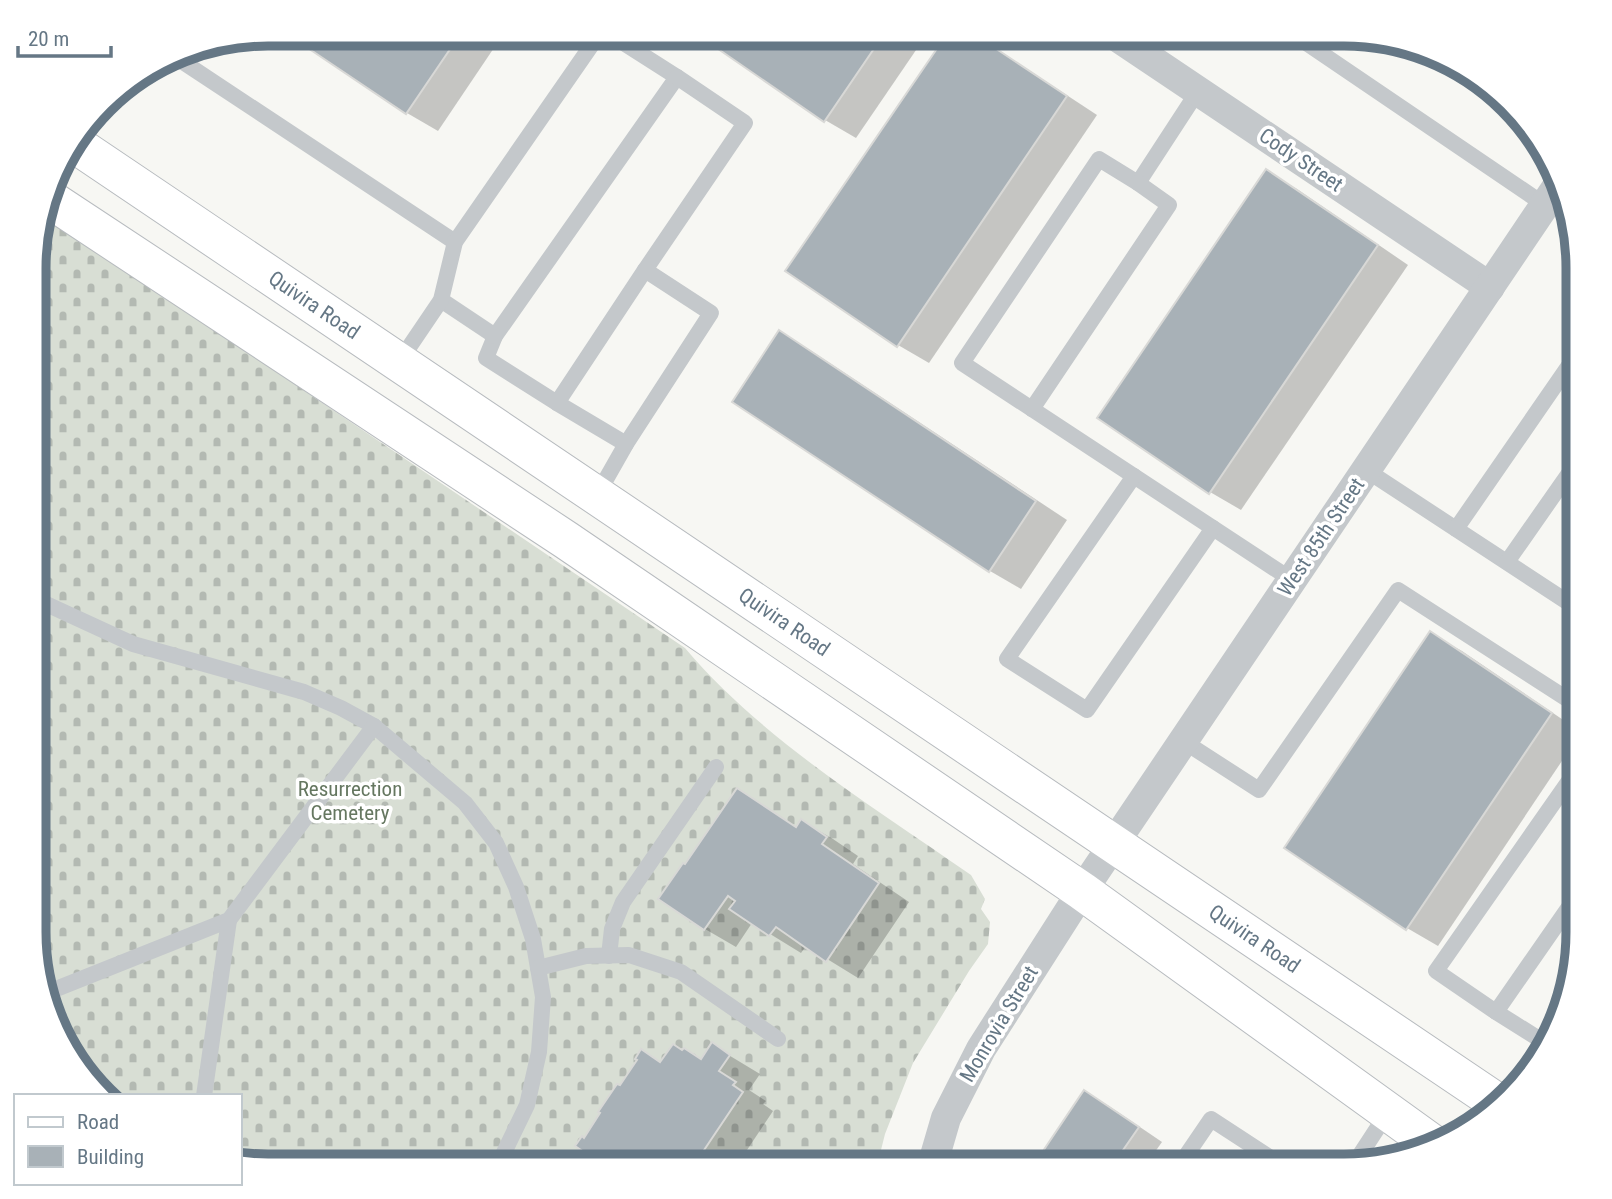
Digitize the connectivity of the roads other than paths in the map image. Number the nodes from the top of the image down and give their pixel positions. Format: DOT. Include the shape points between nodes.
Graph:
graph roads {
  1 [pos="591,46"];
  2 [pos="628,46"];
  3 [pos="1131,46"];
  4 [pos="1312,46"];
  5 [pos="183,62"];
  6 [pos="677,77"];
  7 [pos="1198,91"];
  8 [pos="81,148"];
  9 [pos="1138,183"];
  10 [pos="1552,194"];
  11 [pos="55,203"];
  12 [pos="455,242"];
  13 [pos="645,270"];
  14 [pos="1490,287"];
  15 [pos="441,300"];
  16 [pos="495,336"];
  17 [pos="399,362"];
  18 [pos="1566,370"];
  19 [pos="557,403"];
  20 [pos="1032,409"];
  21 [pos="626,444"];
  22 [pos="1366,470"];
  23 [pos="1134,476"];
  24 [pos="1566,478"];
  25 [pos="597,495"];
  26 [pos="1213,528"];
  27 [pos="1456,529"];
  28 [pos="566,540"];
  29 [pos="1507,562"];
  30 [pos="1292,580"];
  31 [pos="1566,601"];
  32 [pos="46,603"];
  33 [pos="1566,698"];
  34 [pos="374,726"];
  35 [pos="1183,741"];
  36 [pos="716,767"];
  37 [pos="1566,785"];
  38 [pos="1113,845"];
  39 [pos="1082,891"];
  40 [pos="1566,911"];
  41 [pos="229,919"];
  42 [pos="608,956"];
  43 [pos="538,968"];
  44 [pos="53,990"];
  45 [pos="1496,1012"];
  46 [pos="1538,1039"];
  47 [pos="778,1040"];
  48 [pos="204,1094"];
  49 [pos="1491,1098"];
  50 [pos="1388,1112"];
  51 [pos="1425,1138"];
  52 [pos="504,1153"];
  53 [pos="1361,1153"];
  54 [pos="936,1154"];
  55 [pos="1187,1154"];
  56 [pos="1265,1154"];
  1 -- 12 [label="lane"];
  2 -- 6 [label="lane"];
  3 -- 7 [label="street, Cody Street"];
  4 -- 10 [label="lane"];
  5 -- 12 [label="lane"];
  6 -- 13 [label="lane" via="745,123"];
  6 -- 16 [label="lane"];
  7 -- 9 [label="lane"];
  7 -- 14 [label="street, Cody Street"];
  8 -- 17 [label="main road, Quivira Road"];
  9 -- 20 [label="lane" via="1169,205"];
  9 -- 20 [label="lane" via="1099,159 962,363"];
  10 -- 14 [label="street, West 85th Street"];
  11 -- 28 [label="main road"];
  12 -- 15 [label="lane"];
  13 -- 19 [label="lane"];
  13 -- 21 [label="lane" via="711,313"];
  14 -- 22 [label="street, West 85th Street"];
  15 -- 16 [label="lane"];
  15 -- 17 [label="lane"];
  16 -- 19 [label="lane" via="486,358"];
  17 -- 25 [label="main road, Quivira Road"];
  18 -- 27 [label="lane"];
  19 -- 21 [label="lane"];
  20 -- 23 [label="lane"];
  21 -- 25 [label="lane"];
  22 -- 27 [label="lane"];
  22 -- 30 [label="street, West 85th Street"];
  23 -- 26 [label="lane"];
  23 -- 26 [label="lane" via="1007,659 1087,710"];
  24 -- 29 [label="lane"];
  25 -- 28 [label="main road"];
  25 -- 38 [label="main road, Quivira Road"];
  26 -- 30 [label="lane"];
  27 -- 29 [label="lane"];
  28 -- 39 [label="main road"];
  29 -- 31 [label="lane"];
  30 -- 35 [label="street, West 85th Street"];
  32 -- 34 [label="lane" via="133,644 304,692"];
  33 -- 35 [label="lane" via="1398,590 1259,790"];
  34 -- 41 [label="lane"];
  34 -- 43 [label="lane" via="465,803 496,843 516,887"];
  35 -- 38 [label="street, West 85th Street"];
  36 -- 42 [label="lane" via="623,902"];
  37 -- 45 [label="lane" via="1436,971"];
  38 -- 39 [label="street, West 85th Street"];
  38 -- 49 [label="main road, Quivira Road"];
  39 -- 50 [label="main road"];
  39 -- 54 [label="street, Monrovia Street" via="981,1049 946,1118"];
  40 -- 45 [label="lane"];
  41 -- 44 [label="lane"];
  41 -- 48 [label="lane"];
  42 -- 43 [label="lane" via="586,956"];
  42 -- 47 [label="lane" via="629,955 681,972"];
  43 -- 52 [label="lane" via="543,997 539,1052 527,1105"];
  45 -- 46 [label="lane"];
  50 -- 51 [label="main road"];
  50 -- 53 [label="lane"];
  55 -- 56 [label="lane" via="1211,1119"];
}
